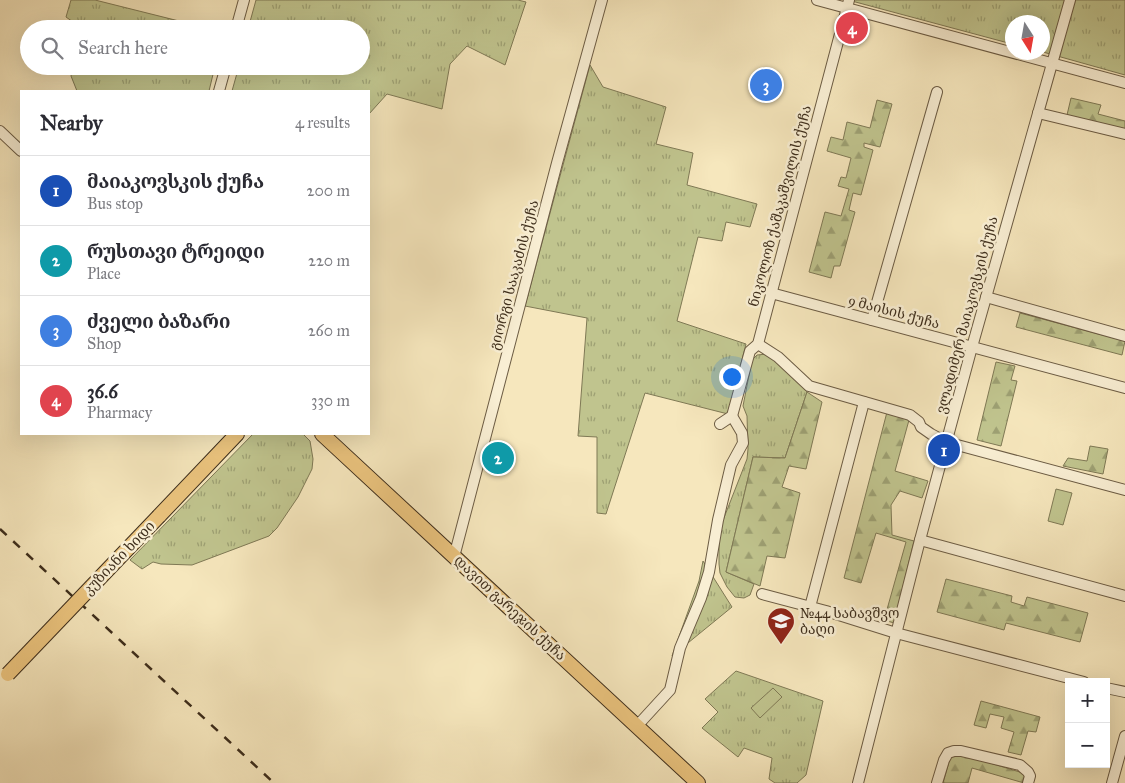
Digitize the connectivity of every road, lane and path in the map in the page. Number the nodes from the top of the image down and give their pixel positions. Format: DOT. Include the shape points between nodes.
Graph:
graph roads {
  1 [pos="244,0"];
  2 [pos="602,0"];
  3 [pos="817,0"];
  4 [pos="1070,0"];
  5 [pos="848,4"];
  6 [pos="238,20"];
  7 [pos="1052,64"];
  8 [pos="223,75"];
  9 [pos="1125,83"];
  10 [pos="219,90"];
  11 [pos="937,92"];
  12 [pos="1038,113"];
  13 [pos="0,131"];
  14 [pos="1125,134"];
  15 [pos="20,150"];
  16 [pos="771,293"];
  17 [pos="986,297"];
  18 [pos="872,320"];
  19 [pos="1125,336"];
  20 [pos="758,344"];
  21 [pos="972,347"];
  22 [pos="1125,388"];
  23 [pos="864,402"];
  24 [pos="732,416"];
  25 [pos="720,424"];
  26 [pos="237,435"];
  27 [pos="323,435"];
  28 [pos="946,442"];
  29 [pos="1125,490"];
  30 [pos="920,540"];
  31 [pos="454,557"];
  32 [pos="762,594"];
  33 [pos="1125,596"];
  34 [pos="810,607"];
  35 [pos="896,633"];
  36 [pos="4,678"];
  37 [pos="1069,678"];
  38 [pos="1110,689"];
  39 [pos="1125,692"];
  40 [pos="637,726"];
  41 [pos="1125,736"];
  42 [pos="698,783"];
  43 [pos="858,783"];
  44 [pos="937,783"];
  45 [pos="1028,783"];
  46 [pos="1112,783"];
  1 -- 6 [label="street"];
  2 -- 31 [label="street, გიორგი სააკაძის ქუჩა"];
  3 -- 5 [label="street"];
  4 -- 7 [label="street, ვლადიმერ მაიაკოვსკის ქუჩა"];
  5 -- 7 [label="street"];
  5 -- 16 [label="street, ნიკოლოზ ქაშაკაშვილის ქუჩა"];
  7 -- 9 [label="street"];
  7 -- 12 [label="street, ვლადიმერ მაიაკოვსკის ქუჩა"];
  8 -- 10 [label="street"];
  11 -- 18 [label="street"];
  12 -- 14 [label="street"];
  12 -- 17 [label="street, ვლადიმერ მაიაკოვსკის ქუჩა"];
  13 -- 15 [label="street"];
  16 -- 18 [label="street, 9 მაისის ქუჩა"];
  16 -- 20 [label="street, ნიკოლოზ ქაშაკაშვილის ქუჩა"];
  17 -- 19 [label="street"];
  17 -- 21 [label="street, ვლადიმერ მაიაკოვსკის ქუჩა"];
  18 -- 21 [label="street, 9 მაისის ქუჩა"];
  20 -- 23 [label="street" via="778,357 809,386"];
  20 -- 24 [label="street, ნიკოლოზ ქაშაკაშვილის ქუჩა" via="750,351"];
  21 -- 22 [label="street, 9 მაისის ქუჩა"];
  21 -- 28 [label="street, ვლადიმერ მაიაკოვსკის ქუჩა"];
  23 -- 28 [label="street" via="910,415 921,427"];
  23 -- 34 [label="street"];
  24 -- 25 [label="street"];
  24 -- 40 [label="street" via="743,443 731,465 709,572 680,648 670,690"];
  26 -- 36 [label="main road, კუზიანი ხიდი, bridge"];
  27 -- 31 [label="main road, დავით გარეჯის ქუჩა"];
  28 -- 29 [label="street"];
  28 -- 30 [label="street, ვლადიმერ მაიაკოვსკის ქუჩა"];
  30 -- 33 [label="street"];
  30 -- 35 [label="street, ვლადიმერ მაიაკოვსკის ქუჩა"];
  31 -- 40 [label="main road, დავით გარეჯის ქუჩა"];
  32 -- 34 [label="street"];
  34 -- 35 [label="street"];
  35 -- 37 [label="street"];
  35 -- 43 [label="street, ვლადიმერ მაიაკოვსკის ქუჩა"];
  38 -- 39 [label="street"];
  40 -- 42 [label="main road, დავით გარეჯის ქუჩა"];
  41 -- 46 [label="street"];
  44 -- 45 [label="street" via="948,753 961,751 1020,765 1030,776"];
}
